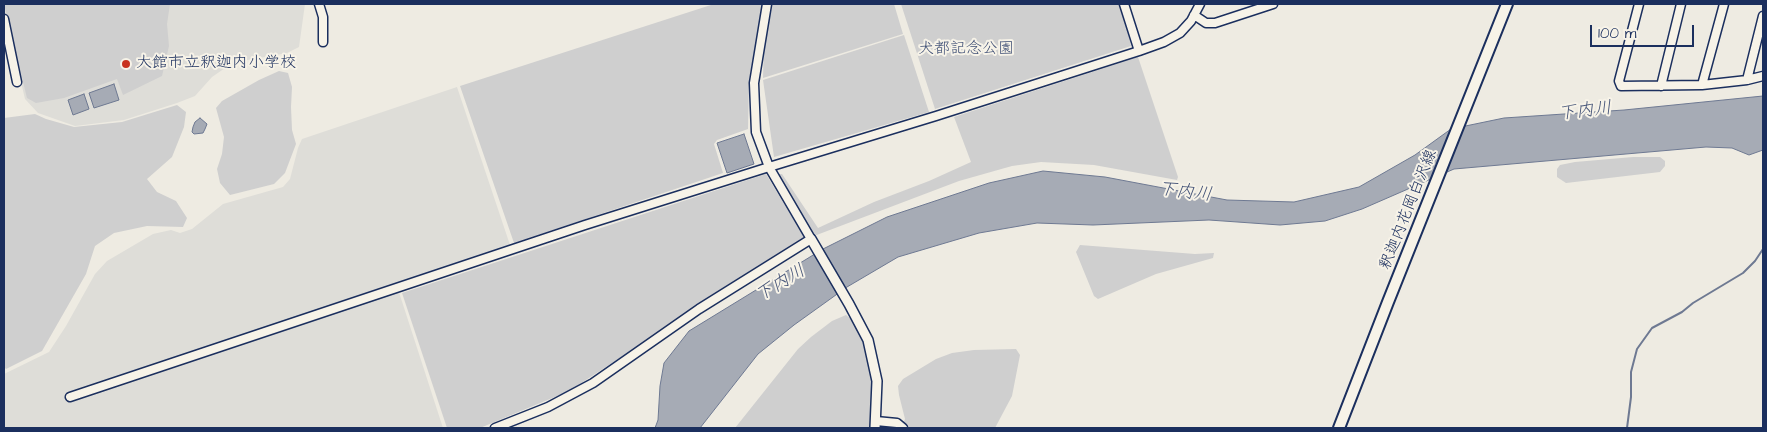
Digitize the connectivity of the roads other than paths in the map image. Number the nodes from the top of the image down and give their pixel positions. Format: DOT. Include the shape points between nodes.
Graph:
graph roads {
  1 [pos="319,4"];
  2 [pos="767,4"];
  3 [pos="1124,4"];
  4 [pos="1200,4"];
  5 [pos="1273,4"];
  6 [pos="1507,4"];
  7 [pos="1639,4"];
  8 [pos="1681,4"];
  9 [pos="1724,4"];
  10 [pos="1194,15"];
  11 [pos="1763,16"];
  12 [pos="4,19"];
  13 [pos="324,42"];
  14 [pos="6,43"];
  15 [pos="1139,51"];
  16 [pos="1763,76"];
  17 [pos="1747,80"];
  18 [pos="17,82"];
  19 [pos="1702,85"];
  20 [pos="1660,86"];
  21 [pos="769,167"];
  22 [pos="811,239"];
  23 [pos="70,397"];
  24 [pos="876,424"];
  25 [pos="495,428"];
  26 [pos="903,428"];
  27 [pos="1339,428"];
  1 -- 13 [label="street"];
  2 -- 21 [label="street" via="754,83 756,132"];
  3 -- 15 [label="street"];
  4 -- 10 [label="street"];
  5 -- 10 [label="street" via="1215,23"];
  6 -- 27 [label="main road, 釈迦内花岡白沢線"];
  7 -- 20 [label="street" via="1619,81 1621,86"];
  8 -- 20 [label="street"];
  9 -- 19 [label="street"];
  10 -- 15 [label="street" via="1180,33"];
  11 -- 17 [label="street"];
  12 -- 14 [label="street"];
  14 -- 18 [label="street"];
  15 -- 21 [label="street"];
  16 -- 17 [label="street"];
  17 -- 19 [label="street"];
  19 -- 20 [label="street"];
  21 -- 22 [label="street"];
  21 -- 23 [label="street"];
  22 -- 24 [label="street" via="868,340 877,381"];
  22 -- 25 [label="street" via="593,383 548,407"];
  24 -- 26 [label="street" via="897,423"];
}
